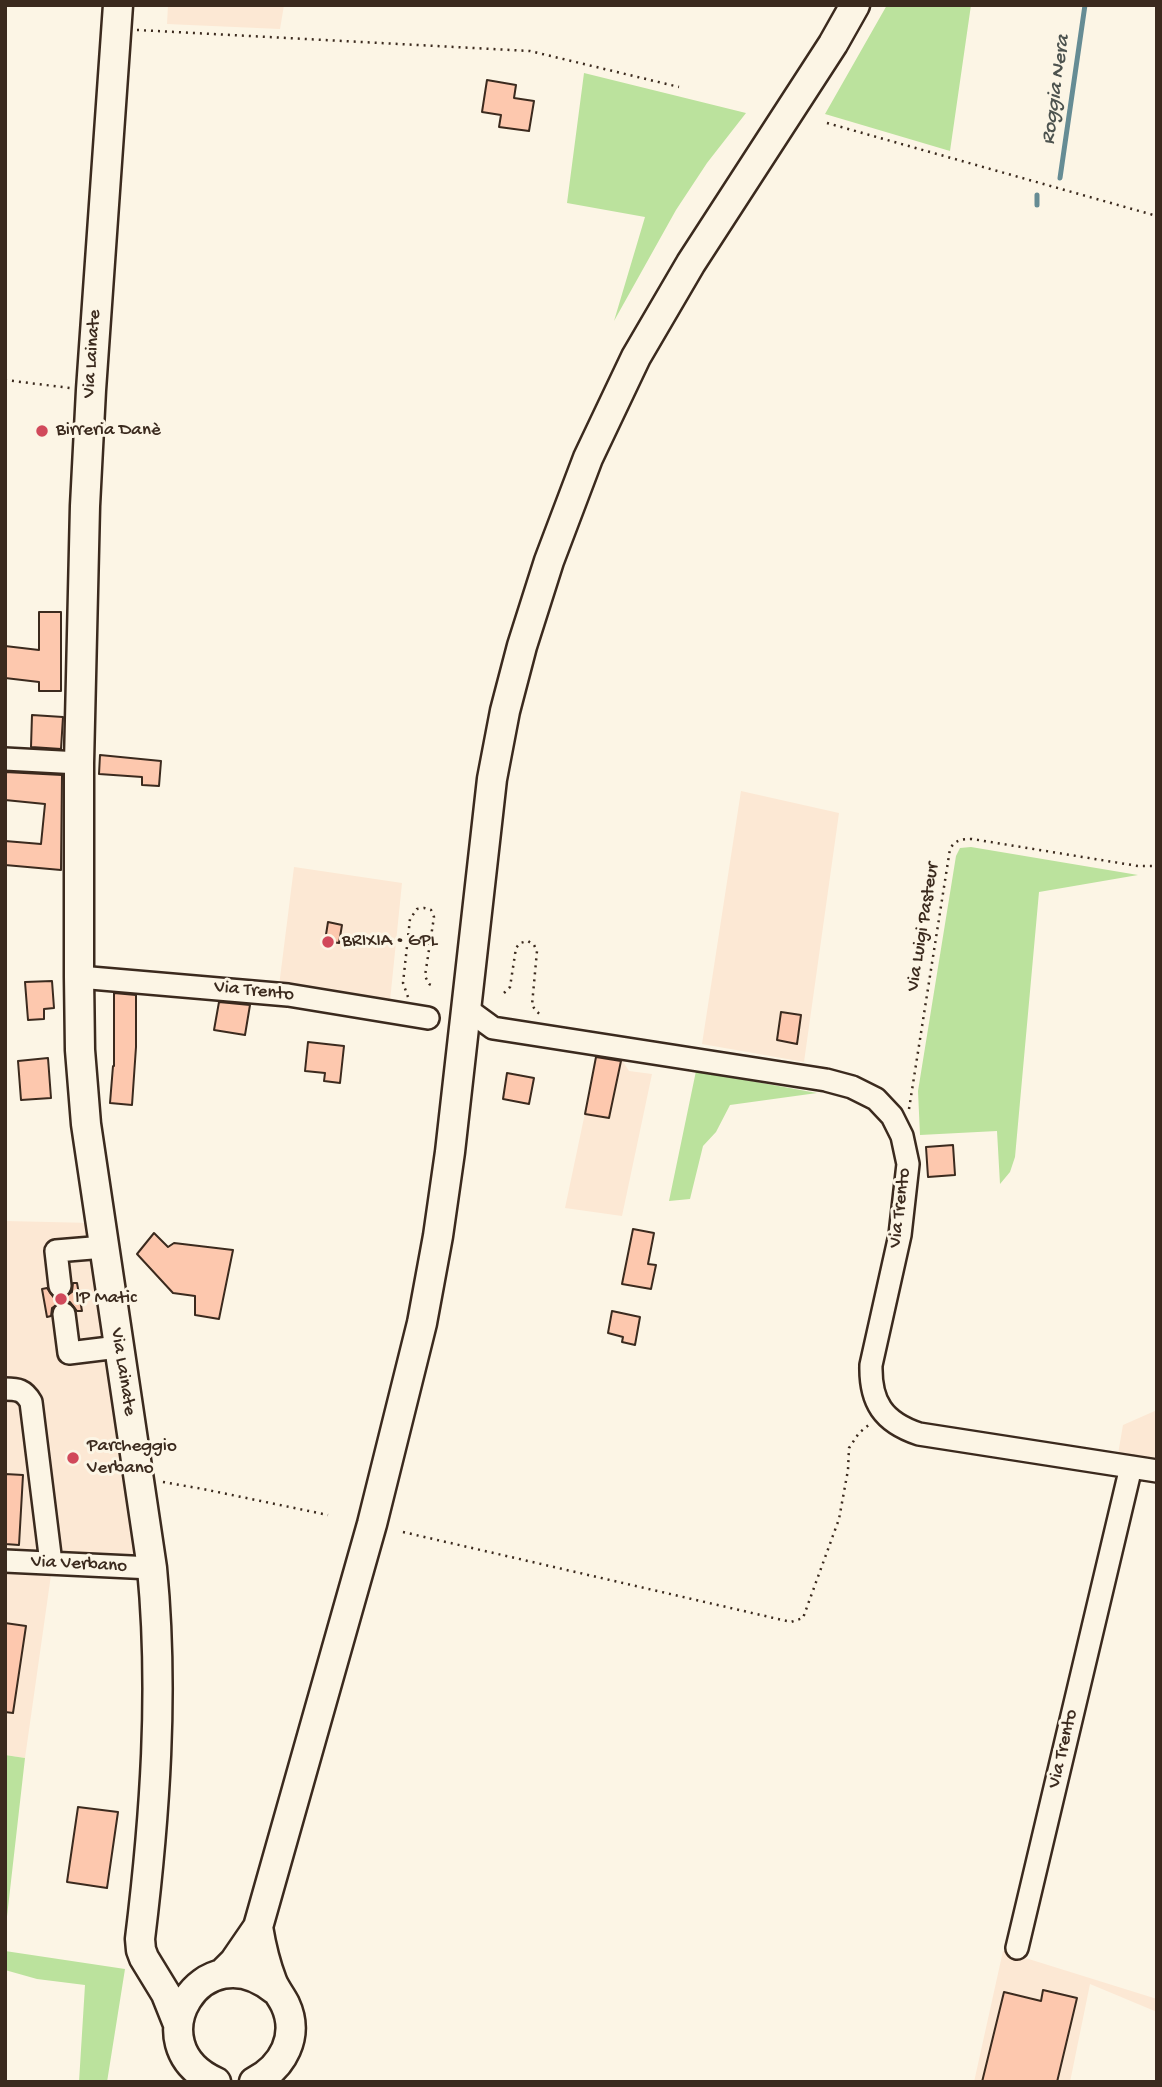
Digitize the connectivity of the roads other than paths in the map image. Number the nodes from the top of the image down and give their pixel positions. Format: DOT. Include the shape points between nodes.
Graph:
graph roads {
  1 [pos="855,5"];
  2 [pos="117,17"];
  3 [pos="5,760"];
  4 [pos="79,763"];
  5 [pos="79,977"];
  6 [pos="467,1009"];
  7 [pos="428,1018"];
  8 [pos="493,1028"];
  9 [pos="463,1040"];
  10 [pos="104,1247"];
  11 [pos="60,1286"];
  12 [pos="64,1314"];
  13 [pos="118,1347"];
  14 [pos="5,1388"];
  15 [pos="1131,1467"];
  16 [pos="1157,1471"];
  17 [pos="5,1561"];
  18 [pos="51,1563"];
  19 [pos="152,1568"];
  20 [pos="258,1927"];
  21 [pos="1017,1948"];
  22 [pos="144,1952"];
  23 [pos="216,1976"];
  24 [pos="275,1990"];
  25 [pos="178,2024"];
  26 [pos="183,2053"];
  27 [pos="178,2082"];
  28 [pos="216,2082"];
  29 [pos="254,2082"];
  1 -- 6 [label="main road" via="691,263 636,357 588,458 549,561 505,711 483,849"];
  2 -- 4 [label="main road, Via Lainate" via="85,506"];
  3 -- 4 [label="street"];
  4 -- 5 [label="main road, Via Lainate"];
  5 -- 7 [label="street, Via Trento" via="288,995"];
  5 -- 10 [label="main road, Via Lainate" via="86,1124"];
  6 -- 8 [label="street"];
  6 -- 9 [label="main road"];
  8 -- 9 [label="street"];
  8 -- 15 [label="street, Via Trento" via="826,1080 876,1099 902,1136 908,1164 900,1235 871,1365 870,1382 877,1404 886,1416 919,1434"];
  9 -- 20 [label="main road" via="422,1324 364,1551"];
  10 -- 11 [label="street" via="56,1251"];
  10 -- 13 [label="main road, Via Lainate"];
  12 -- 13 [label="street" via="69,1353"];
  13 -- 19 [label="main road, Via Lainate"];
  14 -- 18 [label="street" via="19,1389 31,1402"];
  15 -- 16 [label="street"];
  15 -- 21 [label="street, Via Trento"];
  17 -- 18 [label="street, Via Verbano"];
  18 -- 19 [label="street, Via Verbano"];
  19 -- 22 [label="main road, Via Lainate" via="158,1662"];
  20 -- 23 [label="main road" via="234,1962"];
  20 -- 24 [label="main road"];
  22 -- 23 [label="main road" via="169,1973 191,1979"];
  22 -- 25 [label="main road"];
  23 -- 24 [label="main road" via="251,1975"];
  23 -- 25 [label="main road" via="187,1997"];
  24 -- 29 [label="main road" via="288,2011 291,2035 278,2065"];
  25 -- 26 [label="main road"];
  26 -- 27 [label="main road"];
  26 -- 28 [label="main road" via="204,2077"];
}
